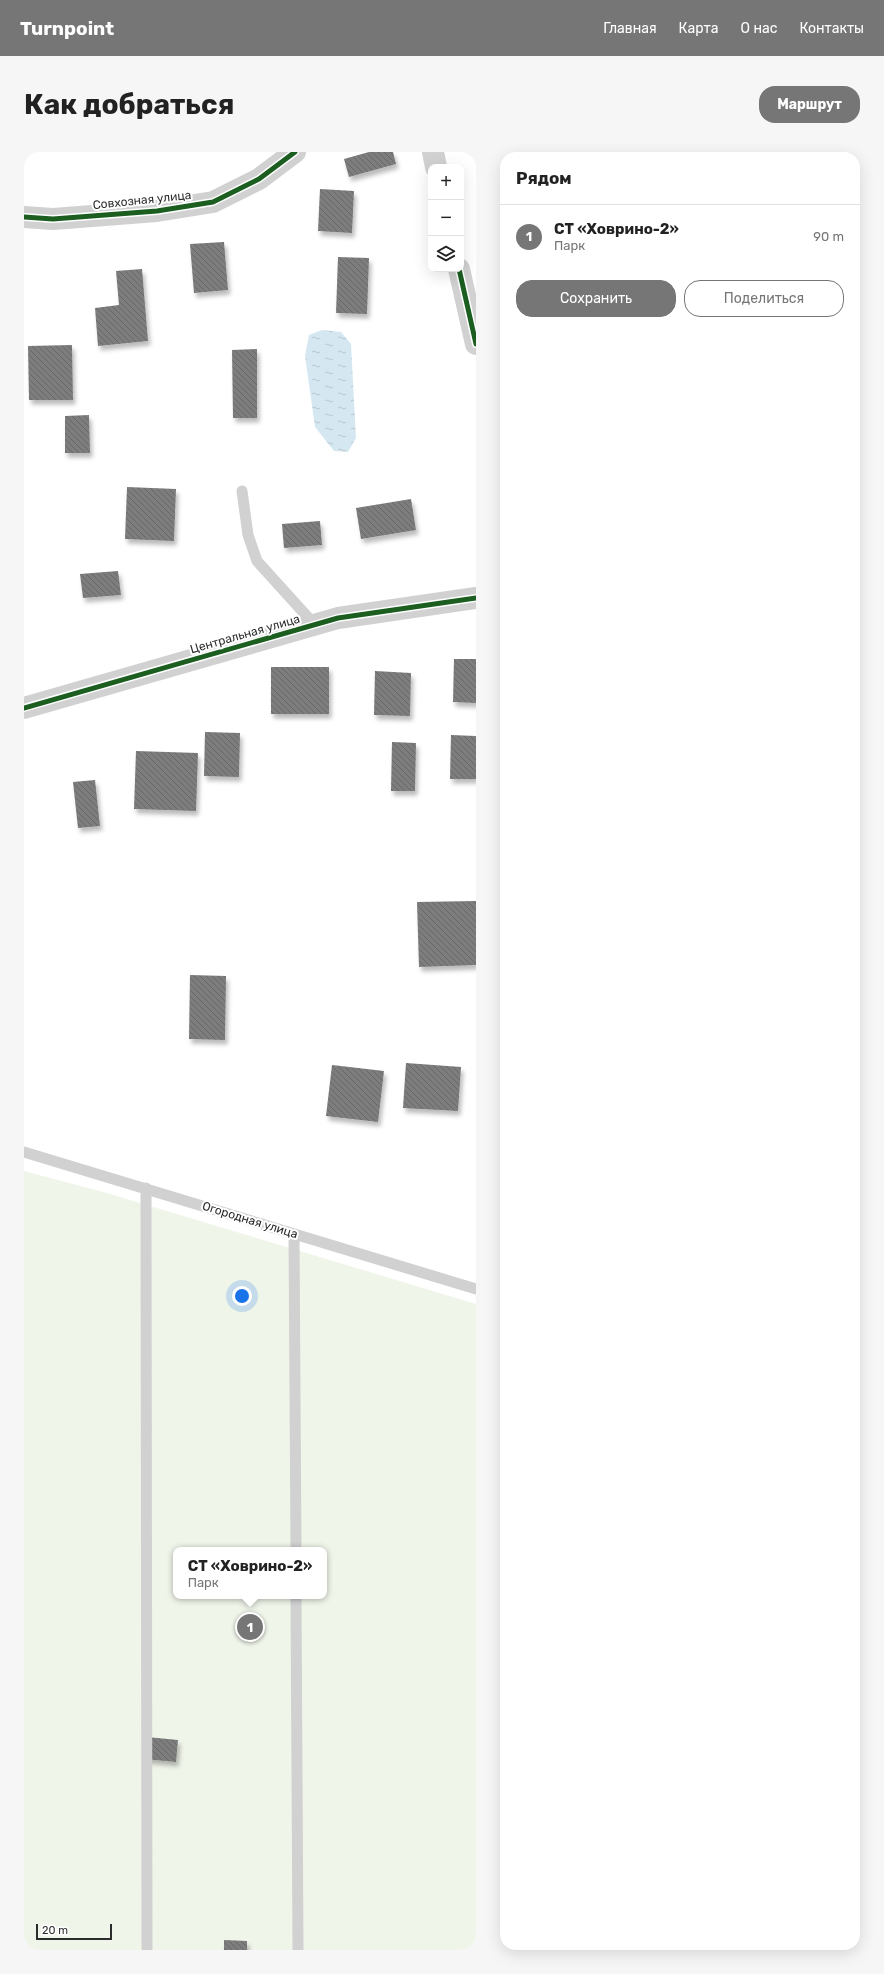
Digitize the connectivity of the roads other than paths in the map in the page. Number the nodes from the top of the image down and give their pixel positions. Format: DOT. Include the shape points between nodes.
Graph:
graph roads {
  1 [pos="295,152"];
  2 [pos="433,152"];
  3 [pos="435,164"];
  4 [pos="24,218"];
  5 [pos="460,272"];
  6 [pos="476,344"];
  7 [pos="242,491"];
  8 [pos="476,598"];
  9 [pos="314,624"];
  10 [pos="24,708"];
  11 [pos="24,1152"];
  12 [pos="146,1188"];
  13 [pos="294,1234"];
  14 [pos="476,1289"];
  15 [pos="296,1547"];
  16 [pos="296,1599"];
  17 [pos="147,1950"];
  18 [pos="298,1950"];
  1 -- 4 [label="street, Совхозная улица" via="259,179 213,202 157,211 53,219"];
  2 -- 3 [label="street"];
  5 -- 6 [label="street"];
  7 -- 9 [label="lane" via="248,535 258,561"];
  8 -- 9 [label="street, Центральная улица" via="338,618"];
  9 -- 10 [label="street, Центральная улица"];
  11 -- 12 [label="lane, Огородная улица"];
  12 -- 13 [label="lane, Огородная улица"];
  12 -- 17 [label="lane"];
  13 -- 14 [label="lane, Огородная улица"];
  13 -- 15 [label="lane"];
  16 -- 18 [label="lane"];
}
